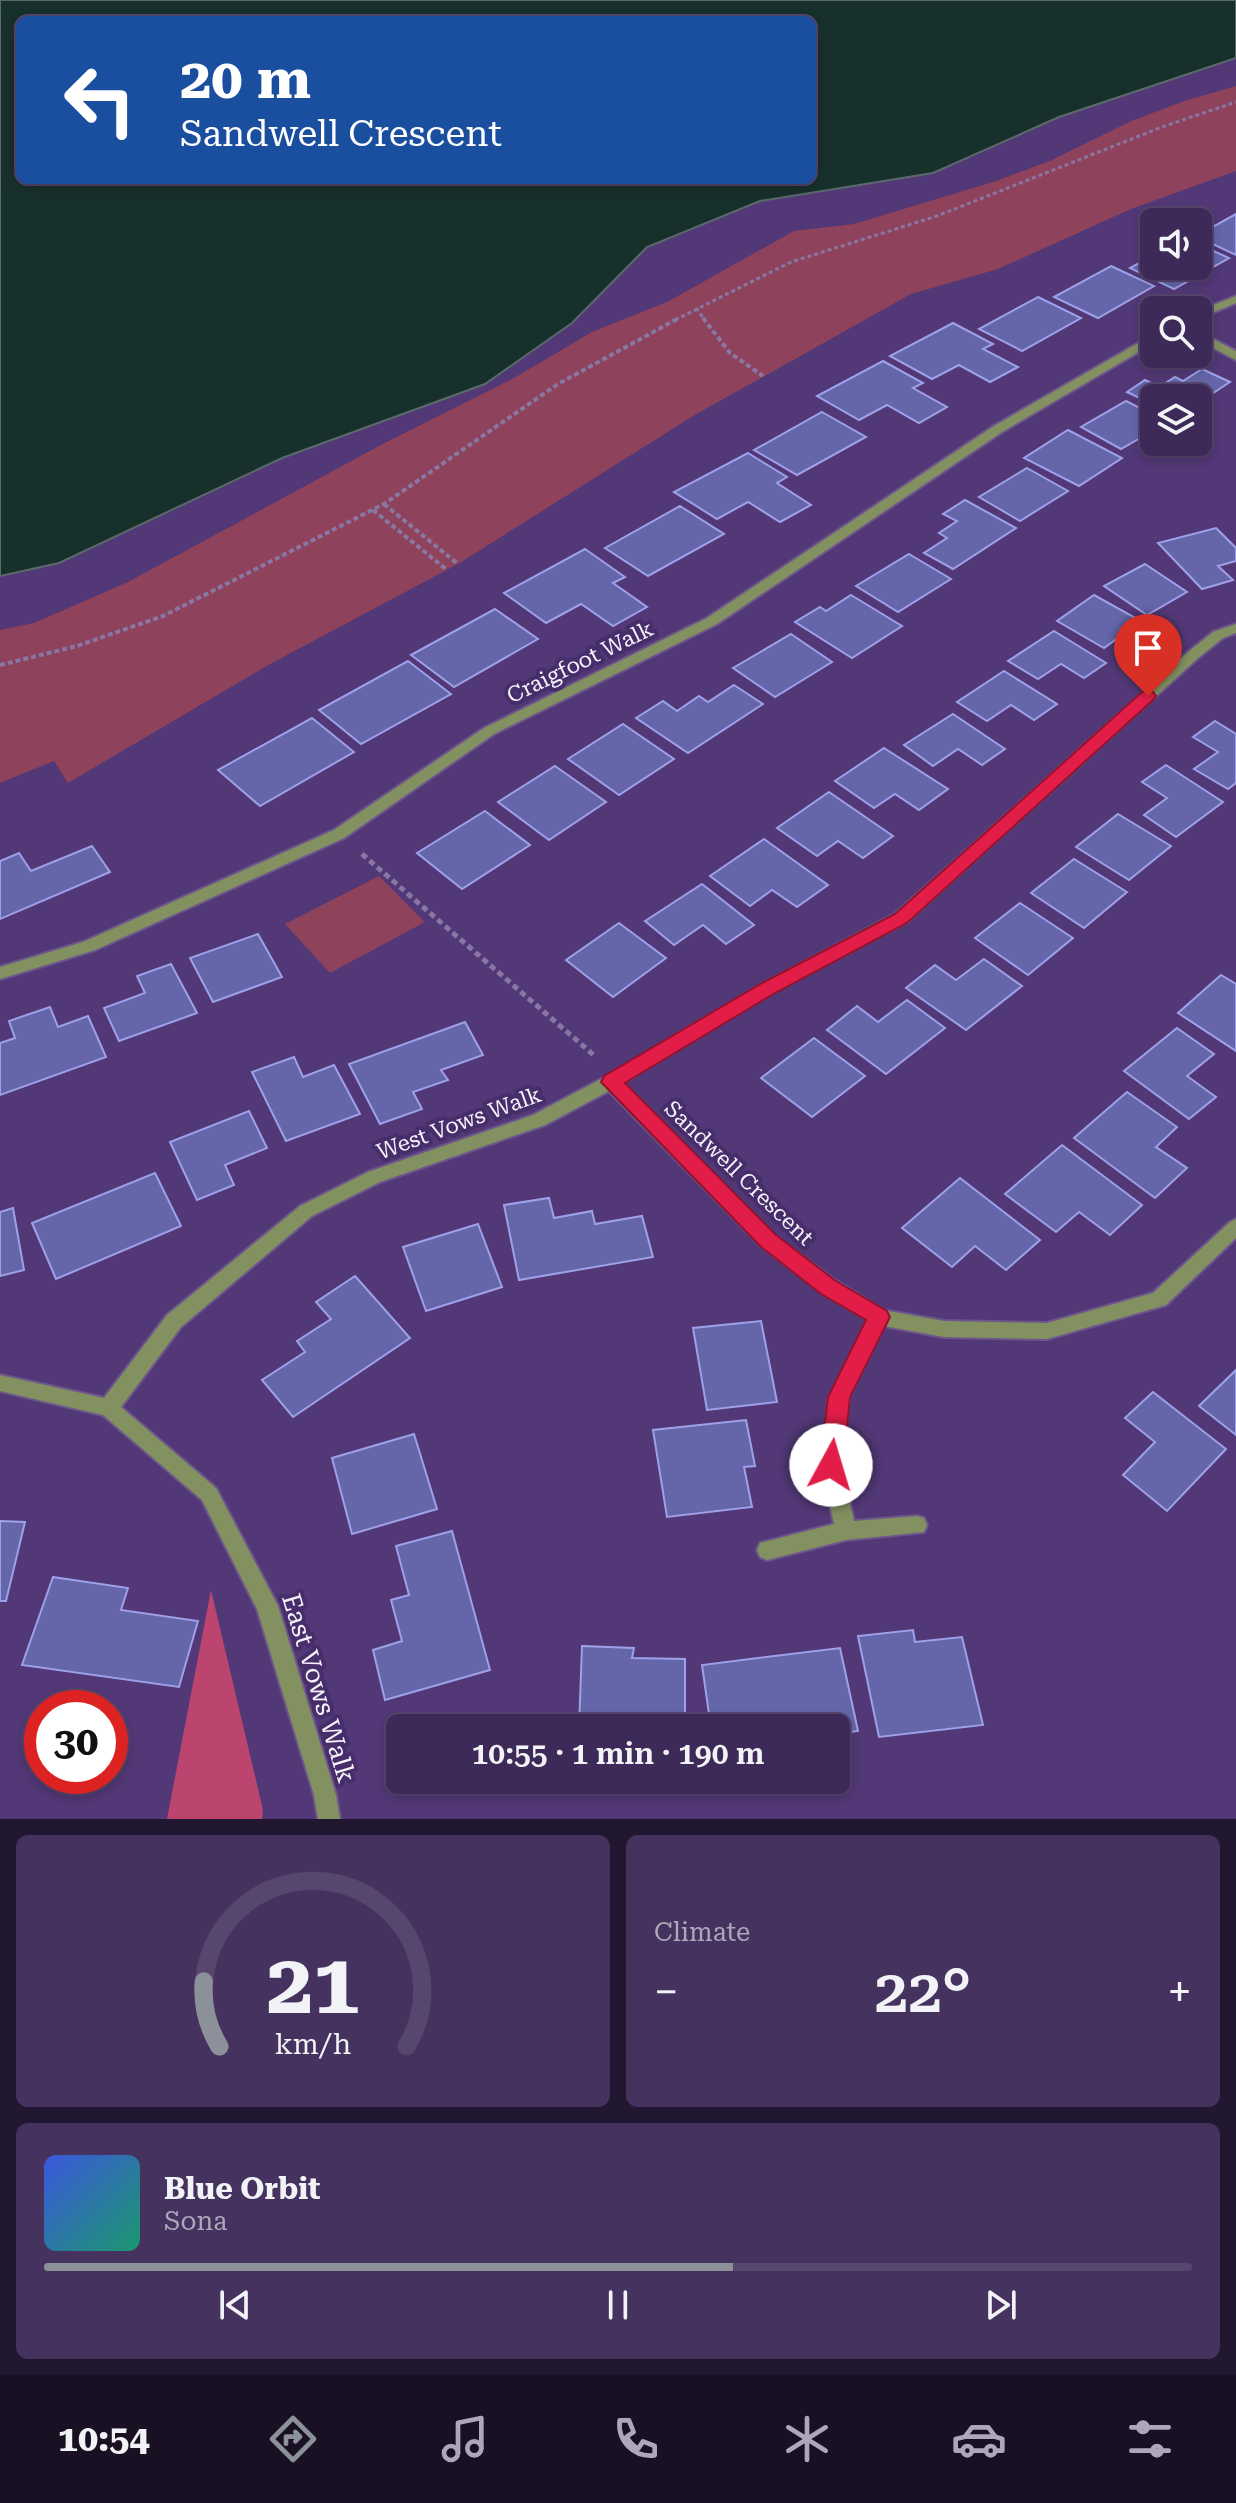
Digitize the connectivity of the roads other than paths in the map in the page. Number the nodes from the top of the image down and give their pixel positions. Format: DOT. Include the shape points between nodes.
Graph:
graph roads {
  1 [pos="1236,299"];
  2 [pos="1212,309"];
  3 [pos="1212,343"];
  4 [pos="1140,346"];
  5 [pos="1236,356"];
  6 [pos="1236,628"];
  7 [pos="0,973"];
  8 [pos="611,1082"];
  9 [pos="1236,1227"];
  10 [pos="879,1317"];
  11 [pos="0,1383"];
  12 [pos="108,1408"];
  13 [pos="917,1525"];
  14 [pos="846,1531"];
  15 [pos="767,1550"];
  16 [pos="329,1819"];
  1 -- 2 [label="street"];
  3 -- 5 [label="street"];
  4 -- 7 [label="street, Craigfoot Walk" via="998,429 712,621 489,731 339,834 89,946"];
  6 -- 8 [label="street, West Vows Walk" via="1192,656 901,918 768,988"];
  8 -- 10 [label="street, Sandwell Crescent" via="768,1241"];
  8 -- 12 [label="street, West Vows Walk" via="539,1120 374,1177 306,1211 174,1321"];
  9 -- 10 [label="street, Sandwell Crescent" via="1159,1299 1047,1331 944,1329"];
  10 -- 14 [label="street" via="839,1397 831,1465"];
  11 -- 12 [label="street, East Vows Walk"];
  12 -- 16 [label="street, East Vows Walk" via="209,1494 267,1606"];
  13 -- 14 [label="street"];
  14 -- 15 [label="street"];
}
